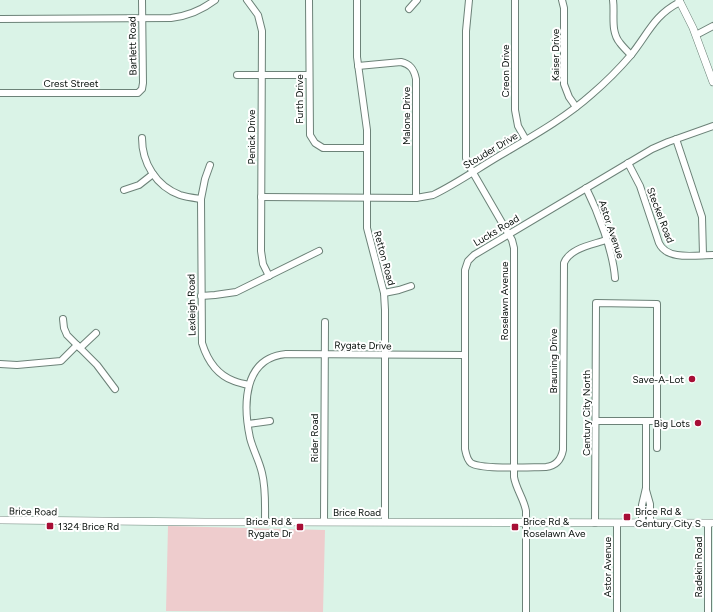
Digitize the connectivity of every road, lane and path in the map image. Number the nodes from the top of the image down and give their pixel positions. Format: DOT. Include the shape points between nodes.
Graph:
graph roads {
  1 [pos="142,0"];
  2 [pos="215,0"];
  3 [pos="247,0"];
  4 [pos="309,0"];
  5 [pos="357,0"];
  6 [pos="417,0"];
  7 [pos="469,0"];
  8 [pos="515,0"];
  9 [pos="562,0"];
  10 [pos="613,0"];
  11 [pos="679,1"];
  12 [pos="409,9"];
  13 [pos="0,18"];
  14 [pos="142,19"];
  15 [pos="713,26"];
  16 [pos="696,35"];
  17 [pos="631,55"];
  18 [pos="358,66"];
  19 [pos="237,75"];
  20 [pos="262,75"];
  21 [pos="309,75"];
  22 [pos="713,82"];
  23 [pos="140,91"];
  24 [pos="0,93"];
  25 [pos="576,107"];
  26 [pos="713,126"];
  27 [pos="142,138"];
  28 [pos="676,139"];
  29 [pos="526,140"];
  30 [pos="367,148"];
  31 [pos="628,163"];
  32 [pos="210,165"];
  33 [pos="472,172"];
  34 [pos="153,174"];
  35 [pos="586,188"];
  36 [pos="124,190"];
  37 [pos="261,197"];
  38 [pos="367,198"];
  39 [pos="416,198"];
  40 [pos="201,199"];
  41 [pos="509,234"];
  42 [pos="606,240"];
  43 [pos="319,252"];
  44 [pos="703,255"];
  45 [pos="713,255"];
  46 [pos="269,276"];
  47 [pos="615,278"];
  48 [pos="411,286"];
  49 [pos="384,293"];
  50 [pos="201,296"];
  51 [pos="63,319"];
  52 [pos="325,322"];
  53 [pos="96,333"];
  54 [pos="78,346"];
  55 [pos="325,355"];
  56 [pos="386,355"];
  57 [pos="465,355"];
  58 [pos="0,364"];
  59 [pos="249,385"];
  60 [pos="115,389"];
  61 [pos="270,421"];
  62 [pos="596,421"];
  63 [pos="646,421"];
  64 [pos="657,421"];
  65 [pos="248,424"];
  66 [pos="657,448"];
  67 [pos="514,467"];
  68 [pos="646,488"];
  69 [pos="0,520"];
  70 [pos="265,522"];
  71 [pos="324,522"];
  72 [pos="385,522"];
  73 [pos="526,522"];
  74 [pos="595,522"];
  75 [pos="616,523"];
  76 [pos="642,523"];
  77 [pos="650,523"];
  78 [pos="710,523"];
  79 [pos="526,612"];
  80 [pos="617,612"];
  81 [pos="708,612"];
  1 -- 14 [label="street, Bartlett Road"];
  2 -- 14 [label="street" via="185,16"];
  3 -- 20 [label="street, Penick Drive" via="258,15 262,31"];
  4 -- 21 [label="street, Furth Drive"];
  5 -- 18 [label="street, Retton Road"];
  6 -- 12 [label="street"];
  7 -- 33 [label="street, Roselawn Avenue" via="466,31 465,154"];
  8 -- 29 [label="street, Creon Drive" via="515,110 518,126"];
  9 -- 25 [label="street, Kaiser Drive" via="564,84"];
  10 -- 17 [label="street" via="614,30 620,43"];
  11 -- 16 [label="main road"];
  11 -- 17 [label="street, Stouder Drive" via="658,18"];
  13 -- 14 [label="street"];
  14 -- 23 [label="street, Bartlett Road" via="143,86"];
  15 -- 16 [label="street"];
  16 -- 22 [label="main road"];
  17 -- 25 [label="street, Stouder Drive"];
  18 -- 30 [label="street, Retton Road" via="366,119"];
  18 -- 39 [label="street, Malone Drive" via="401,62 413,70 416,79"];
  19 -- 20 [label="street"];
  20 -- 21 [label="street"];
  20 -- 37 [label="street, Penick Drive"];
  21 -- 30 [label="street, Furth Drive" via="309,131 315,144 328,148"];
  23 -- 24 [label="street, Crest Street" via="135,94"];
  25 -- 29 [label="street, Stouder Drive"];
  26 -- 28 [label="street, Lucks Road"];
  27 -- 34 [label="street" via="145,158"];
  28 -- 31 [label="street, Lucks Road"];
  28 -- 44 [label="street" via="702,217"];
  29 -- 33 [label="street, Stouder Drive"];
  30 -- 38 [label="street, Retton Road"];
  31 -- 35 [label="street, Lucks Road"];
  31 -- 44 [label="street, Steckel Road" via="640,186 663,249 668,254"];
  32 -- 40 [label="street, Lexleigh Road"];
  33 -- 39 [label="street, Stouder Drive" via="433,194"];
  33 -- 41 [label="street, Roselawn Avenue"];
  34 -- 36 [label="street" via="139,185"];
  34 -- 40 [label="street" via="175,193"];
  35 -- 41 [label="street, Lucks Road"];
  35 -- 42 [label="street, Astor Avenue"];
  37 -- 38 [label="street, Stouder Drive"];
  37 -- 46 [label="street, Penick Drive" via="262,259"];
  38 -- 39 [label="street, Stouder Drive"];
  38 -- 49 [label="street, Retton Road" via="367,231"];
  40 -- 50 [label="street, Lexleigh Road"];
  41 -- 57 [label="street, Lucks Road" via="468,261 465,270"];
  41 -- 67 [label="street, Roselawn Avenue" via="514,248"];
  42 -- 47 [label="street, Astor Avenue"];
  42 -- 67 [label="street, Brauning Drive" via="574,251 564,263 561,458 550,467"];
  43 -- 46 [label="street"];
  44 -- 45 [label="street, Steckel Road"];
  46 -- 50 [label="street" via="236,292"];
  48 -- 49 [label="street"];
  49 -- 56 [label="street, Retton Road"];
  50 -- 59 [label="street, Lexleigh Road" via="202,343 207,357 223,375 233,381"];
  51 -- 54 [label="street" via="65,331"];
  52 -- 55 [label="street, Rider Road"];
  53 -- 54 [label="street"];
  54 -- 58 [label="street" via="61,360 17,365"];
  54 -- 60 [label="street"];
  55 -- 56 [label="street, Rygate Drive"];
  55 -- 59 [label="street, Rygate Drive" via="274,356 263,362 254,372"];
  55 -- 71 [label="street, Rider Road"];
  56 -- 57 [label="street, Rygate Drive"];
  56 -- 72 [label="street, Retton Road"];
  57 -- 67 [label="street, Lucks Road" via="467,458 480,466"];
  59 -- 65 [label="street" via="246,402"];
  61 -- 65 [label="street"];
  62 -- 63 [label="street"];
  62 -- 64 [label="street, Century City North" via="596,303 657,304"];
  62 -- 74 [label="street, Century City North"];
  63 -- 64 [label="street"];
  63 -- 68 [label="street"];
  64 -- 66 [label="street"];
  65 -- 70 [label="street" via="262,472"];
  67 -- 73 [label="street, Roselawn Avenue" via="515,483 525,504"];
  68 -- 76 [label="street" via="642,505"];
  68 -- 77 [label="street" via="650,504"];
  69 -- 70 [label="main road, Brice Road"];
  70 -- 71 [label="main road, Brice Road"];
  71 -- 72 [label="main road, Brice Road"];
  72 -- 73 [label="main road, Brice Road"];
  73 -- 74 [label="main road, Brice Road"];
  73 -- 79 [label="street, Roselawn Avenue"];
  74 -- 75 [label="main road, Brice Road"];
  75 -- 76 [label="main road, Brice Road"];
  75 -- 80 [label="street, Astor Avenue"];
  76 -- 77 [label="main road, Brice Road"];
  77 -- 78 [label="main road, Brice Road"];
  78 -- 81 [label="street, Radekin Road"];
}
